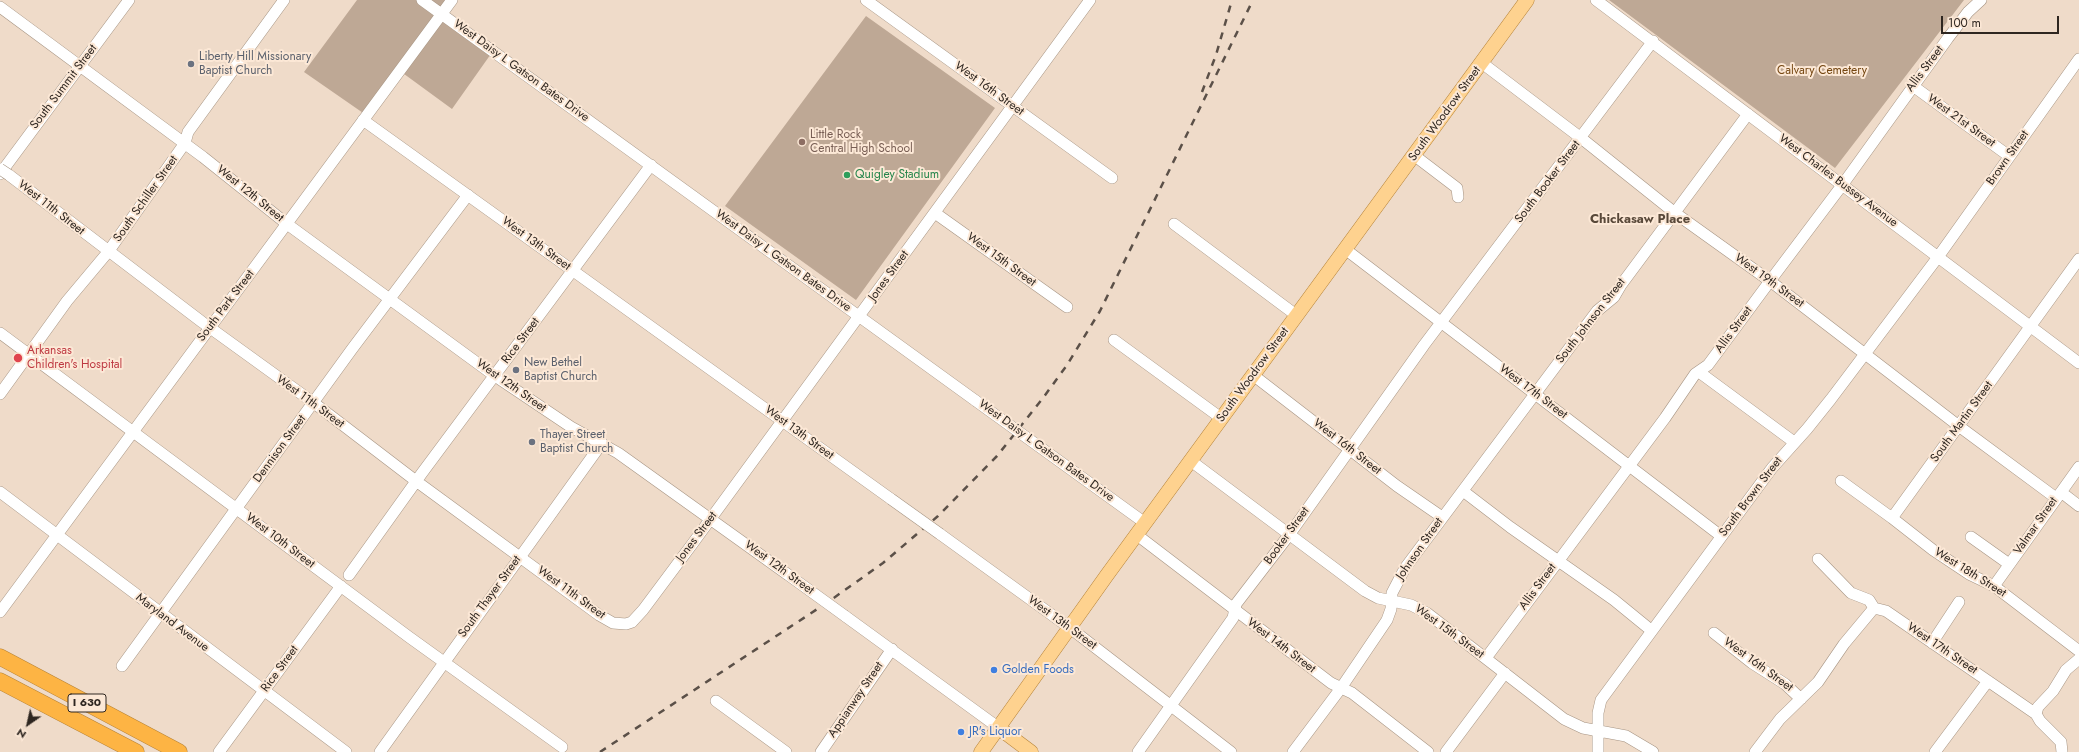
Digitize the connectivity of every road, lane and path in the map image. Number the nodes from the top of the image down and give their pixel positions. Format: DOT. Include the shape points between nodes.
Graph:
graph roads {
  1 [pos="129,0"];
  2 [pos="284,0"];
  3 [pos="422,0"];
  4 [pos="452,0"];
  5 [pos="866,0"];
  6 [pos="1527,0"];
  7 [pos="1596,0"];
  8 [pos="1981,0"];
  9 [pos="1086,1"];
  10 [pos="0,7"];
  11 [pos="442,14"];
  12 [pos="1653,41"];
  13 [pos="1482,63"];
  14 [pos="2077,65"];
  15 [pos="80,66"];
  16 [pos="1913,86"];
  17 [pos="1013,106"];
  18 [pos="1748,114"];
  19 [pos="363,120"];
  20 [pos="1581,138"];
  21 [pos="185,143"];
  22 [pos="1415,156"];
  23 [pos="2009,156"];
  24 [pos="651,165"];
  25 [pos="3,172"];
  26 [pos="1112,178"];
  27 [pos="1843,184"];
  28 [pos="468,195"];
  29 [pos="1458,197"];
  30 [pos="935,212"];
  31 [pos="1675,213"];
  32 [pos="287,224"];
  33 [pos="1174,224"];
  34 [pos="1344,249"];
  35 [pos="108,252"];
  36 [pos="1938,257"];
  37 [pos="2079,259"];
  38 [pos="574,271"];
  39 [pos="1770,281"];
  40 [pos="391,300"];
  41 [pos="1067,307"];
  42 [pos="1296,315"];
  43 [pos="860,317"];
  44 [pos="1442,323"];
  45 [pos="2030,326"];
  46 [pos="209,328"];
  47 [pos="0,333"];
  48 [pos="1114,340"];
  49 [pos="1865,353"];
  50 [pos="29,354"];
  51 [pos="2079,363"];
  52 [pos="1699,372"];
  53 [pos="1253,375"];
  54 [pos="495,376"];
  55 [pos="0,394"];
  56 [pos="1536,394"];
  57 [pos="314,403"];
  58 [pos="1221,418"];
  59 [pos="782,421"];
  60 [pos="1959,426"];
  61 [pos="134,432"];
  62 [pos="1794,442"];
  63 [pos="602,443"];
  64 [pos="1349,449"];
  65 [pos="1191,460"];
  66 [pos="1629,466"];
  67 [pos="2079,467"];
  68 [pos="416,481"];
  69 [pos="1841,481"];
  70 [pos="1462,491"];
  71 [pos="0,492"];
  72 [pos="2058,495"];
  73 [pos="2079,506"];
  74 [pos="237,509"];
  75 [pos="1442,517"];
  76 [pos="1892,518"];
  77 [pos="711,519"];
  78 [pos="1145,523"];
  79 [pos="1136,535"];
  80 [pos="1289,535"];
  81 [pos="56,536"];
  82 [pos="1721,536"];
  83 [pos="1971,537"];
  84 [pos="520,556"];
  85 [pos="1818,559"];
  86 [pos="1557,560"];
  87 [pos="2009,564"];
  88 [pos="349,575"];
  89 [pos="341,586"];
  90 [pos="1994,586"];
  91 [pos="1391,600"];
  92 [pos="1959,602"];
  93 [pos="1874,608"];
  94 [pos="1235,611"];
  95 [pos="0,612"];
  96 [pos="160,614"];
  97 [pos="626,624"];
  98 [pos="1070,628"];
  99 [pos="1652,631"];
  100 [pos="1714,633"];
  101 [pos="1932,643"];
  102 [pos="892,649"];
  103 [pos="2079,651"];
  104 [pos="0,657"];
  105 [pos="1486,658"];
  106 [pos="2079,659"];
  107 [pos="444,662"];
  108 [pos="122,666"];
  109 [pos="1505,673"];
  110 [pos="0,681"];
  111 [pos="1988,681"];
  112 [pos="1341,688"];
  113 [pos="264,692"];
  114 [pos="1801,699"];
  115 [pos="716,701"];
  116 [pos="1170,705"];
  117 [pos="2036,714"];
  118 [pos="999,728"];
  119 [pos="1598,730"];
  120 [pos="562,747"];
  121 [pos="2062,749"];
  122 [pos="177,751"];
  123 [pos="136,752"];
  124 [pos="219,752"];
  125 [pos="346,752"];
  126 [pos="380,752"];
  127 [pos="786,752"];
  128 [pos="821,752"];
  129 [pos="981,752"];
  130 [pos="1031,752"];
  131 [pos="1138,752"];
  132 [pos="1231,752"];
  133 [pos="1294,752"];
  134 [pos="1428,752"];
  135 [pos="1446,752"];
  136 [pos="1598,752"];
  137 [pos="1653,752"];
  138 [pos="1756,752"];
  139 [pos="1935,752"];
  1 -- 15 [label="street, South Summit Street"];
  2 -- 21 [label="street, South Schiller Street" via="188,132"];
  3 -- 11 [label="street, West Daisy L Gatson Bates Drive"];
  4 -- 11 [label="street, South Park Street"];
  5 -- 17 [label="street, West 16th Street"];
  6 -- 13 [label="main road, South Woodrow Street"];
  7 -- 12 [label="street, West Charles Bussey Avenue"];
  8 -- 16 [label="street, Allis Street" via="1957,27"];
  9 -- 17 [label="street, Jones Street"];
  10 -- 15 [label="street, West 12th Street"];
  11 -- 19 [label="street, South Park Street"];
  11 -- 24 [label="street, West Daisy L Gatson Bates Drive"];
  12 -- 18 [label="street, West Charles Bussey Avenue"];
  12 -- 20 [label="street, South Booker Street"];
  13 -- 20 [label="street, West 19th Street"];
  13 -- 22 [label="main road, South Woodrow Street"];
  14 -- 23 [label="street, Brown Street"];
  15 -- 21 [label="street, West 12th Street"];
  15 -- 25 [label="street, South Summit Street"];
  16 -- 23 [label="street, West 21st Street"];
  16 -- 27 [label="street, Allis Street"];
  17 -- 26 [label="street, West 16th Street"];
  17 -- 30 [label="street, Jones Street"];
  18 -- 27 [label="street, West Charles Bussey Avenue"];
  18 -- 31 [label="street, South Johnson Street"];
  19 -- 28 [label="street, West 13th Street"];
  19 -- 32 [label="street, South Park Street"];
  20 -- 31 [label="street, West 19th Street"];
  20 -- 44 [label="street, South Booker Street"];
  21 -- 32 [label="street, West 12th Street"];
  21 -- 35 [label="street, South Schiller Street"];
  22 -- 29 [label="street" via="1457,188"];
  22 -- 34 [label="main road, South Woodrow Street"];
  23 -- 36 [label="street, Brown Street"];
  24 -- 38 [label="street, Rice Street"];
  24 -- 43 [label="street, West Daisy L Gatson Bates Drive"];
  25 -- 35 [label="street, West 11th Street"];
  27 -- 36 [label="street, West Charles Bussey Avenue"];
  27 -- 39 [label="street, Allis Street"];
  28 -- 38 [label="street, West 13th Street"];
  28 -- 40 [label="street, Dennison Street"];
  30 -- 41 [label="street, West 15th Street"];
  30 -- 43 [label="street, Jones Street"];
  31 -- 39 [label="street, West 19th Street"];
  31 -- 56 [label="street, South Johnson Street" via="1614,297 1596,311"];
  32 -- 40 [label="street, West 12th Street"];
  32 -- 46 [label="street, South Park Street"];
  33 -- 42 [label="street"];
  34 -- 42 [label="main road, South Woodrow Street"];
  34 -- 44 [label="street, West 17th Street"];
  35 -- 46 [label="street, West 11th Street"];
  35 -- 50 [label="street, South Schiller Street" via="67,301"];
  36 -- 45 [label="street, West Charles Bussey Avenue"];
  36 -- 49 [label="street, South Brown Street"];
  37 -- 45 [label="street, South Martin Street"];
  38 -- 54 [label="street, Rice Street"];
  38 -- 59 [label="street, West 13th Street"];
  39 -- 49 [label="street, West 19th Street"];
  39 -- 52 [label="street, Allis Street" via="1708,365"];
  40 -- 54 [label="street, West 12th Street"];
  40 -- 57 [label="street, Dennison Street"];
  42 -- 53 [label="main road, South Woodrow Street"];
  43 -- 59 [label="street, Jones Street"];
  43 -- 78 [label="street, West Daisy L Gatson Bates Drive, bridge"];
  44 -- 56 [label="street, West 17th Street"];
  44 -- 64 [label="street, Booker Street"];
  45 -- 51 [label="street, West Charles Bussey Avenue"];
  45 -- 60 [label="street, South Martin Street"];
  46 -- 57 [label="street, West 11th Street"];
  46 -- 61 [label="street, South Park Street"];
  47 -- 50 [label="street, West 10th Street"];
  48 -- 58 [label="street"];
  49 -- 60 [label="street, West 19th Street"];
  49 -- 62 [label="street, South Brown Street"];
  50 -- 55 [label="street, South Schiller Street"];
  50 -- 61 [label="street, West 10th Street"];
  52 -- 62 [label="street"];
  52 -- 66 [label="street, Allis Street" via="1692,378"];
  53 -- 58 [label="main road, South Woodrow Street"];
  53 -- 64 [label="street, West 16th Street"];
  54 -- 63 [label="street, West 12th Street" via="571,427"];
  54 -- 68 [label="street, Rice Street"];
  56 -- 66 [label="street, West 17th Street"];
  56 -- 70 [label="street, Johnson Street"];
  57 -- 68 [label="street, West 11th Street"];
  57 -- 74 [label="street, Dennison Street"];
  58 -- 65 [label="main road, South Woodrow Street"];
  59 -- 77 [label="street, Jones Street"];
  59 -- 98 [label="street, West 13th Street, bridge"];
  60 -- 72 [label="street, West 19th Street"];
  60 -- 76 [label="street, South Martin Street"];
  61 -- 74 [label="street, West 10th Street"];
  61 -- 81 [label="street, South Park Street"];
  62 -- 82 [label="street, South Brown Street"];
  63 -- 77 [label="street, West 12th Street"];
  63 -- 84 [label="street, South Thayer Street"];
  64 -- 75 [label="street, West 16th Street" via="1396,486"];
  64 -- 80 [label="street, Booker Street"];
  65 -- 78 [label="main road, South Woodrow Street"];
  65 -- 80 [label="street, West 15th Street"];
  66 -- 82 [label="street, West 17th Street"];
  66 -- 86 [label="street, Allis Street"];
  67 -- 72 [label="street, Valmar Street"];
  68 -- 84 [label="street, West 11th Street"];
  68 -- 88 [label="street, Rice Street"];
  69 -- 76 [label="street, West 18th Street"];
  70 -- 75 [label="street, Johnson Street"];
  70 -- 86 [label="street"];
  71 -- 81 [label="street, Maryland Avenue"];
  72 -- 73 [label="street, West 19th Street"];
  72 -- 87 [label="street, Valmar Street"];
  74 -- 89 [label="street, West 10th Street"];
  74 -- 96 [label="street, Dennison Street"];
  75 -- 91 [label="street, Johnson Street" via="1405,568"];
  76 -- 90 [label="street, West 18th Street" via="1933,550 1969,574"];
  77 -- 97 [label="street, Jones Street" via="643,610 632,622"];
  77 -- 102 [label="street, West 12th Street, bridge"];
  78 -- 79 [label="main road, South Woodrow Street"];
  79 -- 94 [label="street, West 14th Street"];
  79 -- 98 [label="main road, South Woodrow Street"];
  80 -- 91 [label="street, West 15th Street" via="1365,591 1378,598"];
  80 -- 94 [label="street, Booker Street" via="1236,604"];
  81 -- 95 [label="street, South Park Street"];
  81 -- 96 [label="street, Maryland Avenue"];
  82 -- 99 [label="street, South Brown Street"];
  83 -- 87 [label="street"];
  84 -- 97 [label="street, West 11th Street" via="599,615 613,623"];
  84 -- 107 [label="street, South Thayer Street"];
  85 -- 93 [label="street, West 17th Street" via="1844,587 1851,593 1869,600"];
  86 -- 99 [label="street" via="1614,600"];
  86 -- 105 [label="street, Allis Street"];
  87 -- 90 [label="street, Valmar Street"];
  89 -- 107 [label="street, West 10th Street"];
  89 -- 113 [label="street, Rice Street"];
  90 -- 103 [label="street, West 18th Street"];
  91 -- 105 [label="street, West 15th Street" via="1420,608"];
  91 -- 112 [label="street, Johnson Street" via="1387,620"];
  92 -- 101 [label="street"];
  93 -- 101 [label="street, West 17th Street" via="1886,611"];
  93 -- 114 [label="street" via="1844,644 1818,682"];
  94 -- 112 [label="street, West 14th Street"];
  94 -- 116 [label="street, Booker Street" via="1233,618"];
  96 -- 108 [label="street, Dennison Street"];
  96 -- 113 [label="street, Maryland Avenue"];
  98 -- 116 [label="street, West 13th Street"];
  98 -- 118 [label="main road, South Woodrow Street"];
  99 -- 119 [label="street, South Brown Street" via="1602,700 1598,713"];
  100 -- 114 [label="street, West 16th Street" via="1752,663 1785,684"];
  101 -- 111 [label="street, West 17th Street"];
  102 -- 118 [label="street, West 12th Street"];
  102 -- 128 [label="street, Appianway Street"];
  104 -- 122 [label="highway, I 630"];
  105 -- 109 [label="street, West 15th Street"];
  106 -- 117 [label="street" via="2066,670"];
  107 -- 120 [label="street, West 10th Street"];
  107 -- 126 [label="street, South Thayer Street"];
  109 -- 119 [label="street, West 15th Street" via="1564,719 1583,728"];
  109 -- 135 [label="street"];
  110 -- 123 [label="highway, I 630"];
  111 -- 117 [label="street, West 17th Street"];
  111 -- 139 [label="street"];
  112 -- 133 [label="street, Johnson Street"];
  112 -- 134 [label="street, West 14th Street" via="1352,693"];
  113 -- 124 [label="street, Rice Street"];
  113 -- 125 [label="street, Maryland Avenue"];
  114 -- 138 [label="street" via="1780,719"];
  115 -- 127 [label="street"];
  116 -- 131 [label="street, Booker Street"];
  116 -- 132 [label="street, West 13th Street"];
  117 -- 121 [label="street, West 17th Street" via="2058,738"];
  118 -- 129 [label="main road, South Woodrow Street"];
  118 -- 130 [label="main road, West 12th Street"];
  119 -- 136 [label="street, South Brown Street"];
  119 -- 137 [label="street, West 15th Street" via="1626,736"];
}
